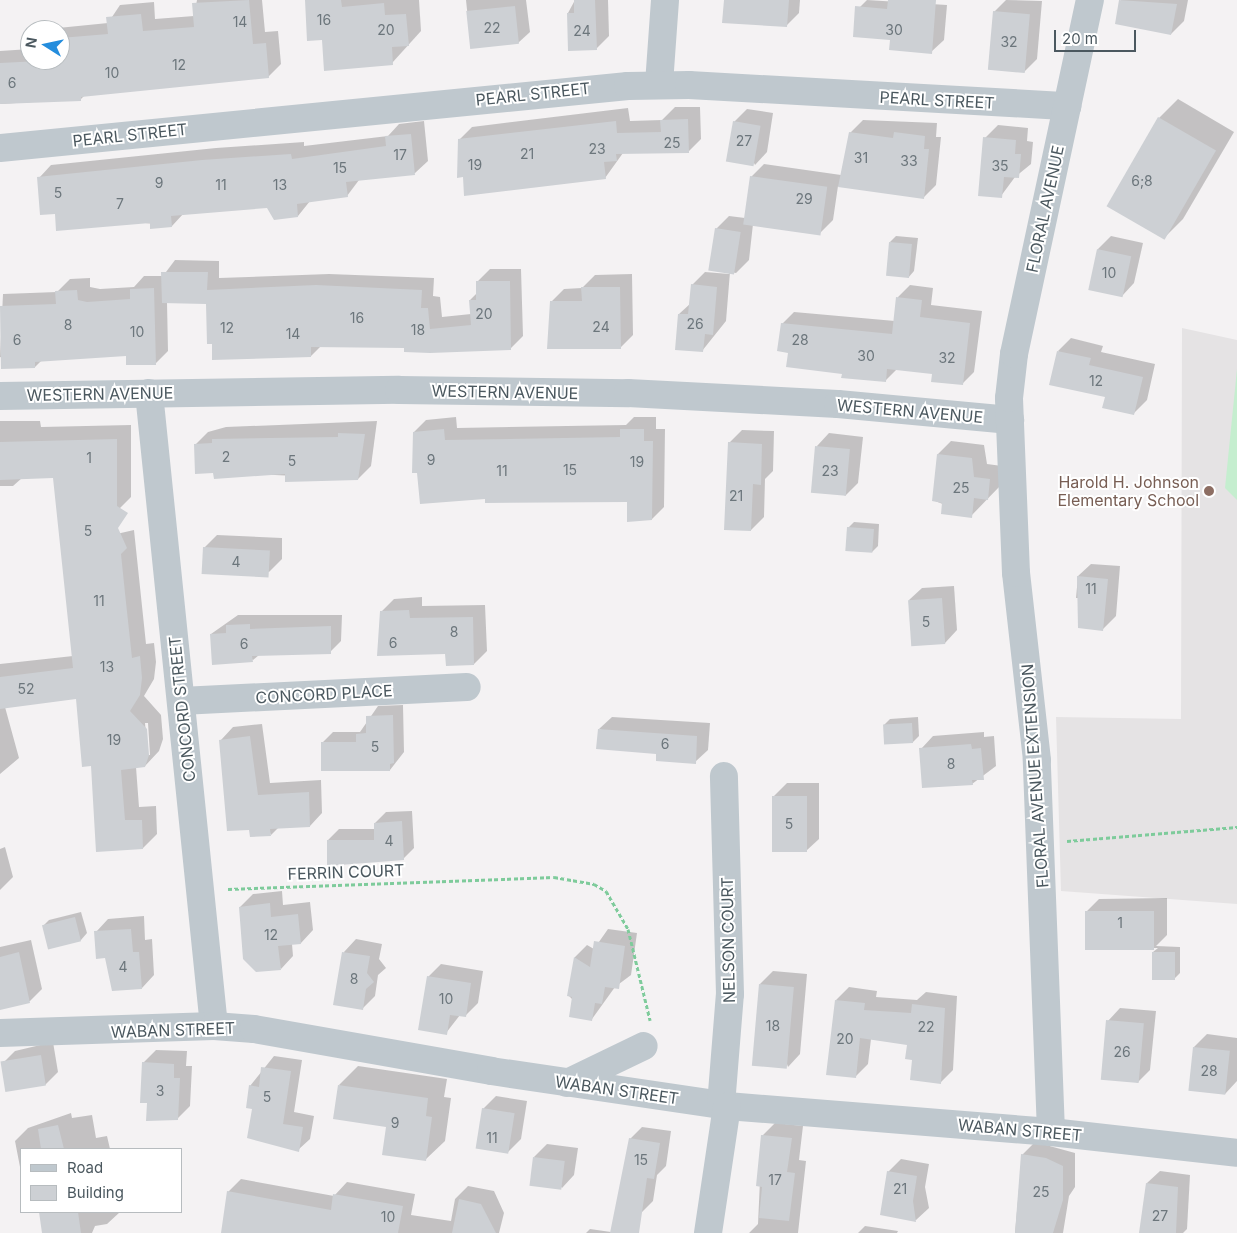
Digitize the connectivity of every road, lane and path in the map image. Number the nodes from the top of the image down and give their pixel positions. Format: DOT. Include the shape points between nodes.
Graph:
graph roads {
  1 [pos="665,0"];
  2 [pos="1090,0"];
  3 [pos="659,84"];
  4 [pos="1067,106"];
  5 [pos="0,148"];
  6 [pos="149,393"];
  7 [pos="0,396"];
  8 [pos="1010,420"];
  9 [pos="467,687"];
  10 [pos="181,701"];
  11 [pos="724,776"];
  12 [pos="1237,827"];
  13 [pos="1041,843"];
  14 [pos="200,890"];
  15 [pos="214,1026"];
  16 [pos="0,1033"];
  17 [pos="644,1046"];
  18 [pos="567,1083"];
  19 [pos="724,1105"];
  20 [pos="1051,1132"];
  21 [pos="1237,1153"];
  22 [pos="708,1233"];
  1 -- 3 [label="street"];
  2 -- 4 [label="street, FLORAL AVENUE"];
  3 -- 4 [label="street, PEARL STREET"];
  3 -- 5 [label="street, PEARL STREET"];
  4 -- 8 [label="street, FLORAL AVENUE" via="1014,354"];
  6 -- 7 [label="street, WESTERN AVENUE"];
  6 -- 8 [label="street, WESTERN AVENUE" via="628,393 838,404"];
  6 -- 10 [label="street, CONCORD STREET"];
  8 -- 13 [label="street, FLORAL AVENUE EXTENSION" via="1016,573 1030,682"];
  9 -- 10 [label="street, CONCORD PLACE"];
  10 -- 14 [label="street, CONCORD STREET"];
  11 -- 19 [label="street, NELSON COURT" via="730,994"];
  12 -- 13 [label="path"];
  13 -- 20 [label="street, FLORAL AVENUE EXTENSION"];
  14 -- 15 [label="street, CONCORD STREET"];
  14 -- 17 [label="path, FERRIN COURT" via="494,878 573,879 606,891 628,929 641,969 650,1019"];
  15 -- 16 [label="street, WABAN STREET"];
  15 -- 18 [label="street, WABAN STREET" via="297,1034"];
  17 -- 18 [label="street"];
  18 -- 19 [label="street, WABAN STREET"];
  19 -- 20 [label="street, WABAN STREET"];
  19 -- 22 [label="street, NELSON COURT"];
  20 -- 21 [label="street, WABAN STREET"];
}
